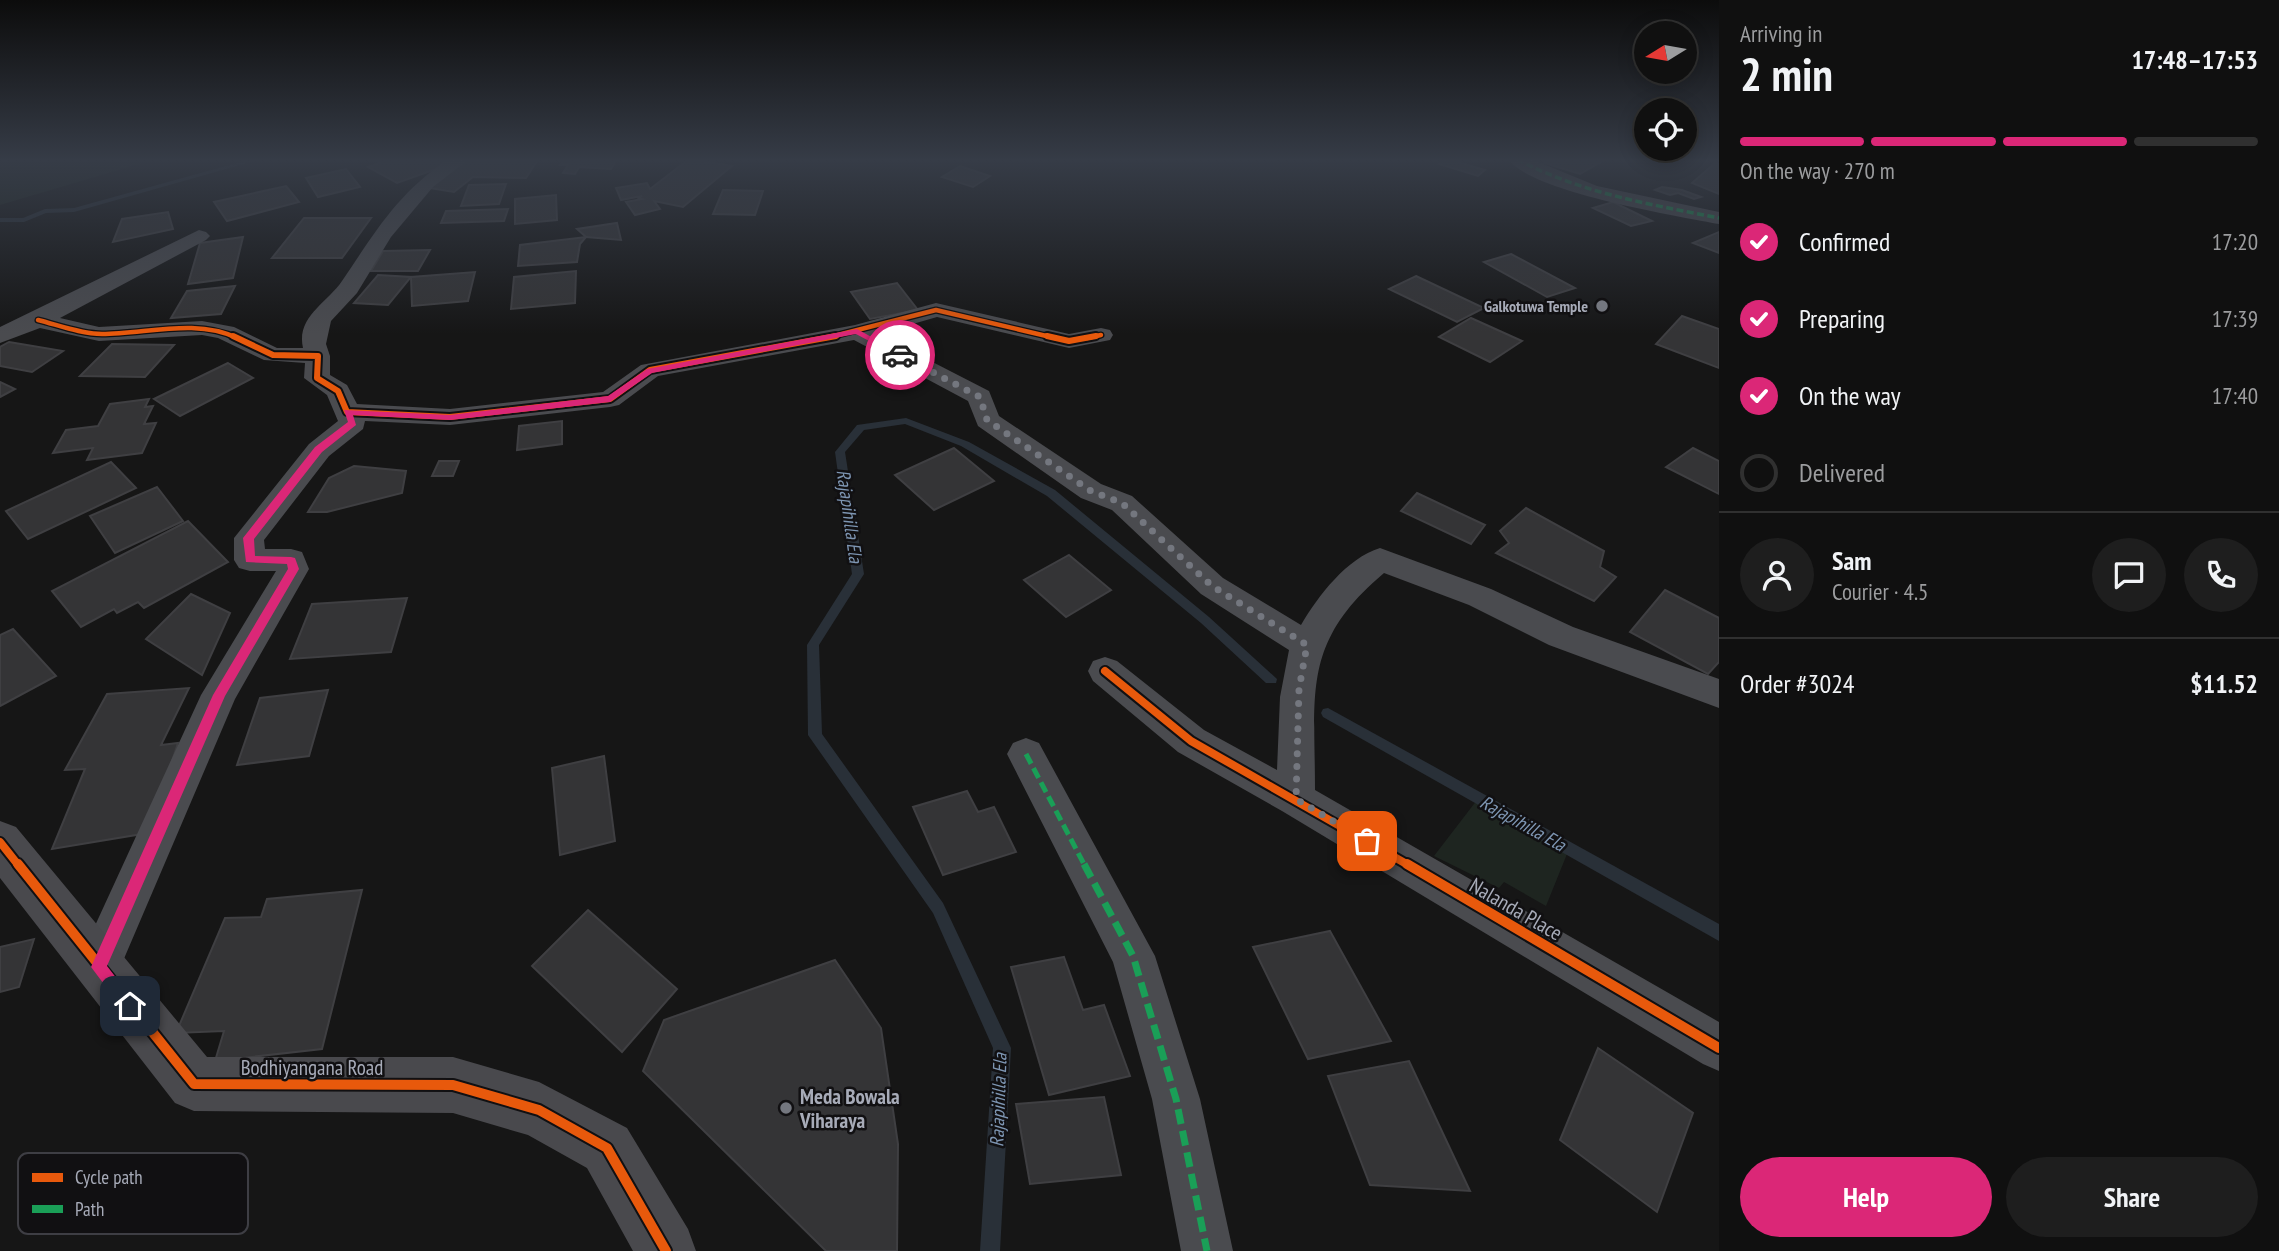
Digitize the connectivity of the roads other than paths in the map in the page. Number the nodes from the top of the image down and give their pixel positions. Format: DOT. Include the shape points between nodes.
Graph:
graph roads {
  1 [pos="396,217"];
  2 [pos="199,236"];
  3 [pos="38,320"];
  4 [pos="857,332"];
  5 [pos="0,335"];
  6 [pos="1101,335"];
  7 [pos="318,356"];
  8 [pos="347,412"];
  9 [pos="1307,645"];
  10 [pos="1105,671"];
  11 [pos="1719,694"];
  12 [pos="1026,754"];
  13 [pos="1296,799"];
  14 [pos="0,842"];
  15 [pos="98,967"];
  16 [pos="1719,1048"];
  17 [pos="666,1251"];
  18 [pos="1207,1251"];
  1 -- 7 [label="street" via="349,288 319,319 314,344"];
  2 -- 3 [label="street"];
  3 -- 5 [label="street"];
  3 -- 7 [label="street" via="99,334 202,328 225,332 273,355"];
  4 -- 6 [label="street" via="936,310 1069,341"];
  4 -- 8 [label="street" via="650,370 610,399 450,417"];
  4 -- 9 [label="street" via="980,397 987,420 1091,491 1122,503 1212,586"];
  7 -- 8 [label="street" via="317,378 338,391"];
  8 -- 15 [label="street" via="353,423 319,450 249,538 250,560 291,560 293,569 219,695"];
  9 -- 11 [label="street" via="1344,588 1380,559 1479,597 1561,636"];
  9 -- 13 [label="street" via="1299,689"];
  10 -- 13 [label="street, Nalanda Place" via="1191,741"];
  12 -- 18 [label="street" via="1133,956 1176,1099"];
  13 -- 16 [label="street, Nalanda Place"];
  14 -- 15 [label="street, Bodhiyangana Road"];
  15 -- 17 [label="street, Bodhiyangana Road" via="194,1084 453,1085 540,1110 607,1148"];
}
